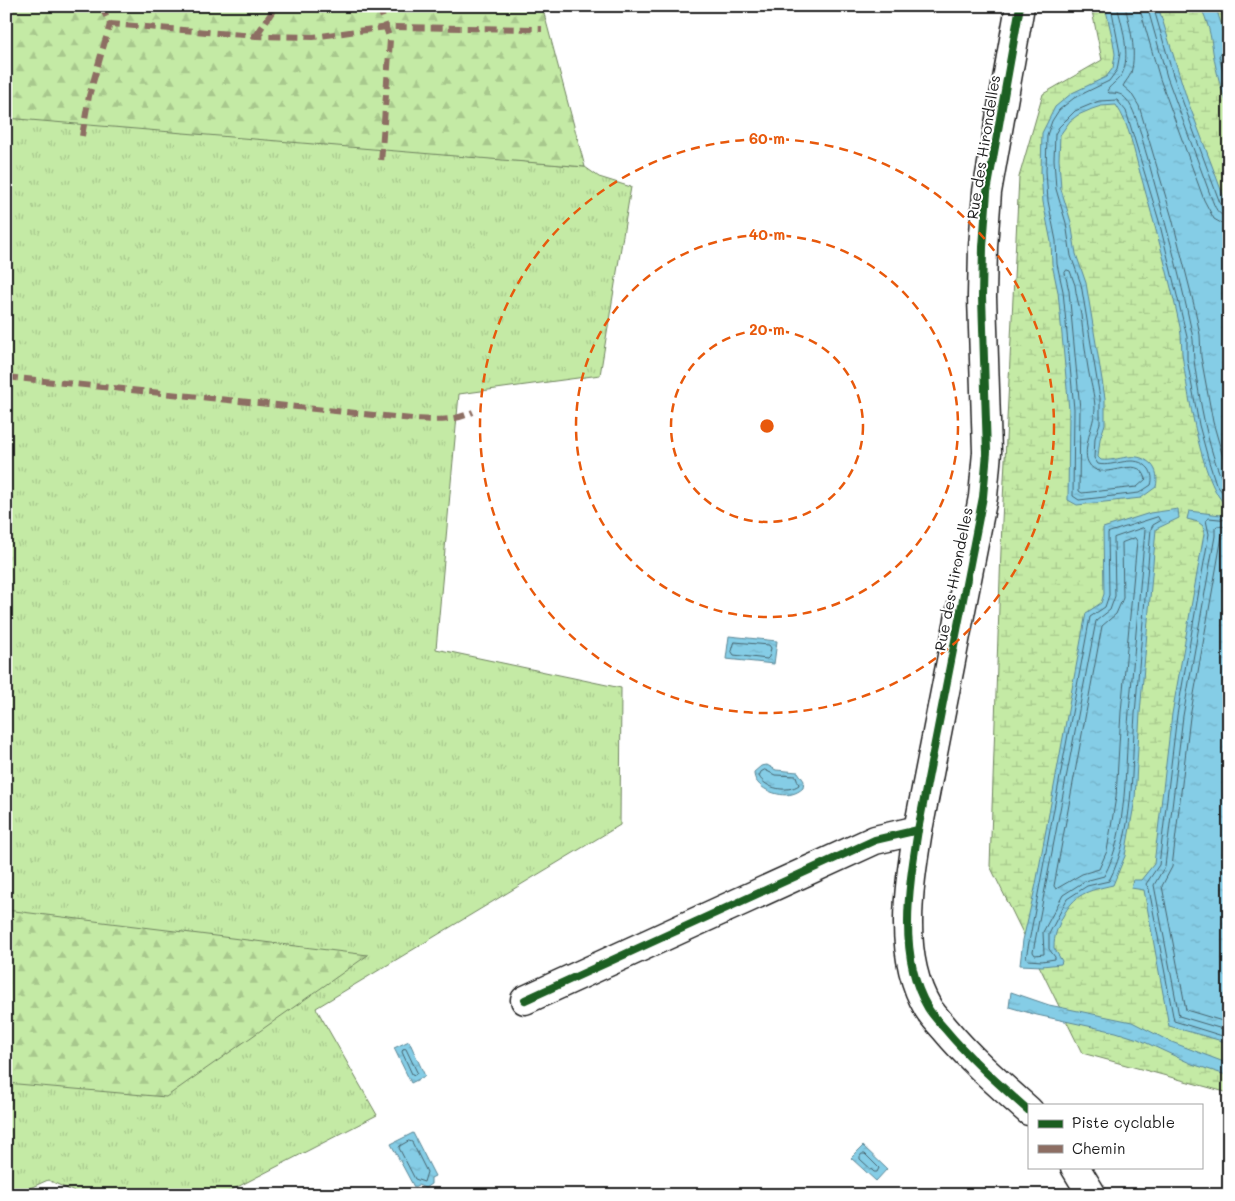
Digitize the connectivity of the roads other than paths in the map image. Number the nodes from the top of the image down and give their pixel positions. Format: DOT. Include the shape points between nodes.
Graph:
graph roads {
  1 [pos="1020,6"];
  2 [pos="918,830"];
  3 [pos="525,1000"];
  4 [pos="1028,1111"];
  5 [pos="1076,1168"];
  6 [pos="1092,1195"];
  1 -- 2 [label="street, Rue des Hirondelles" via="987,192 982,297 987,452 982,497"];
  2 -- 3 [label="street" via="875,840"];
  2 -- 4 [label="street, Rue des Hirondelles" via="908,919 910,958 918,987 929,1009 964,1051"];
  5 -- 6 [label="street"];
}
